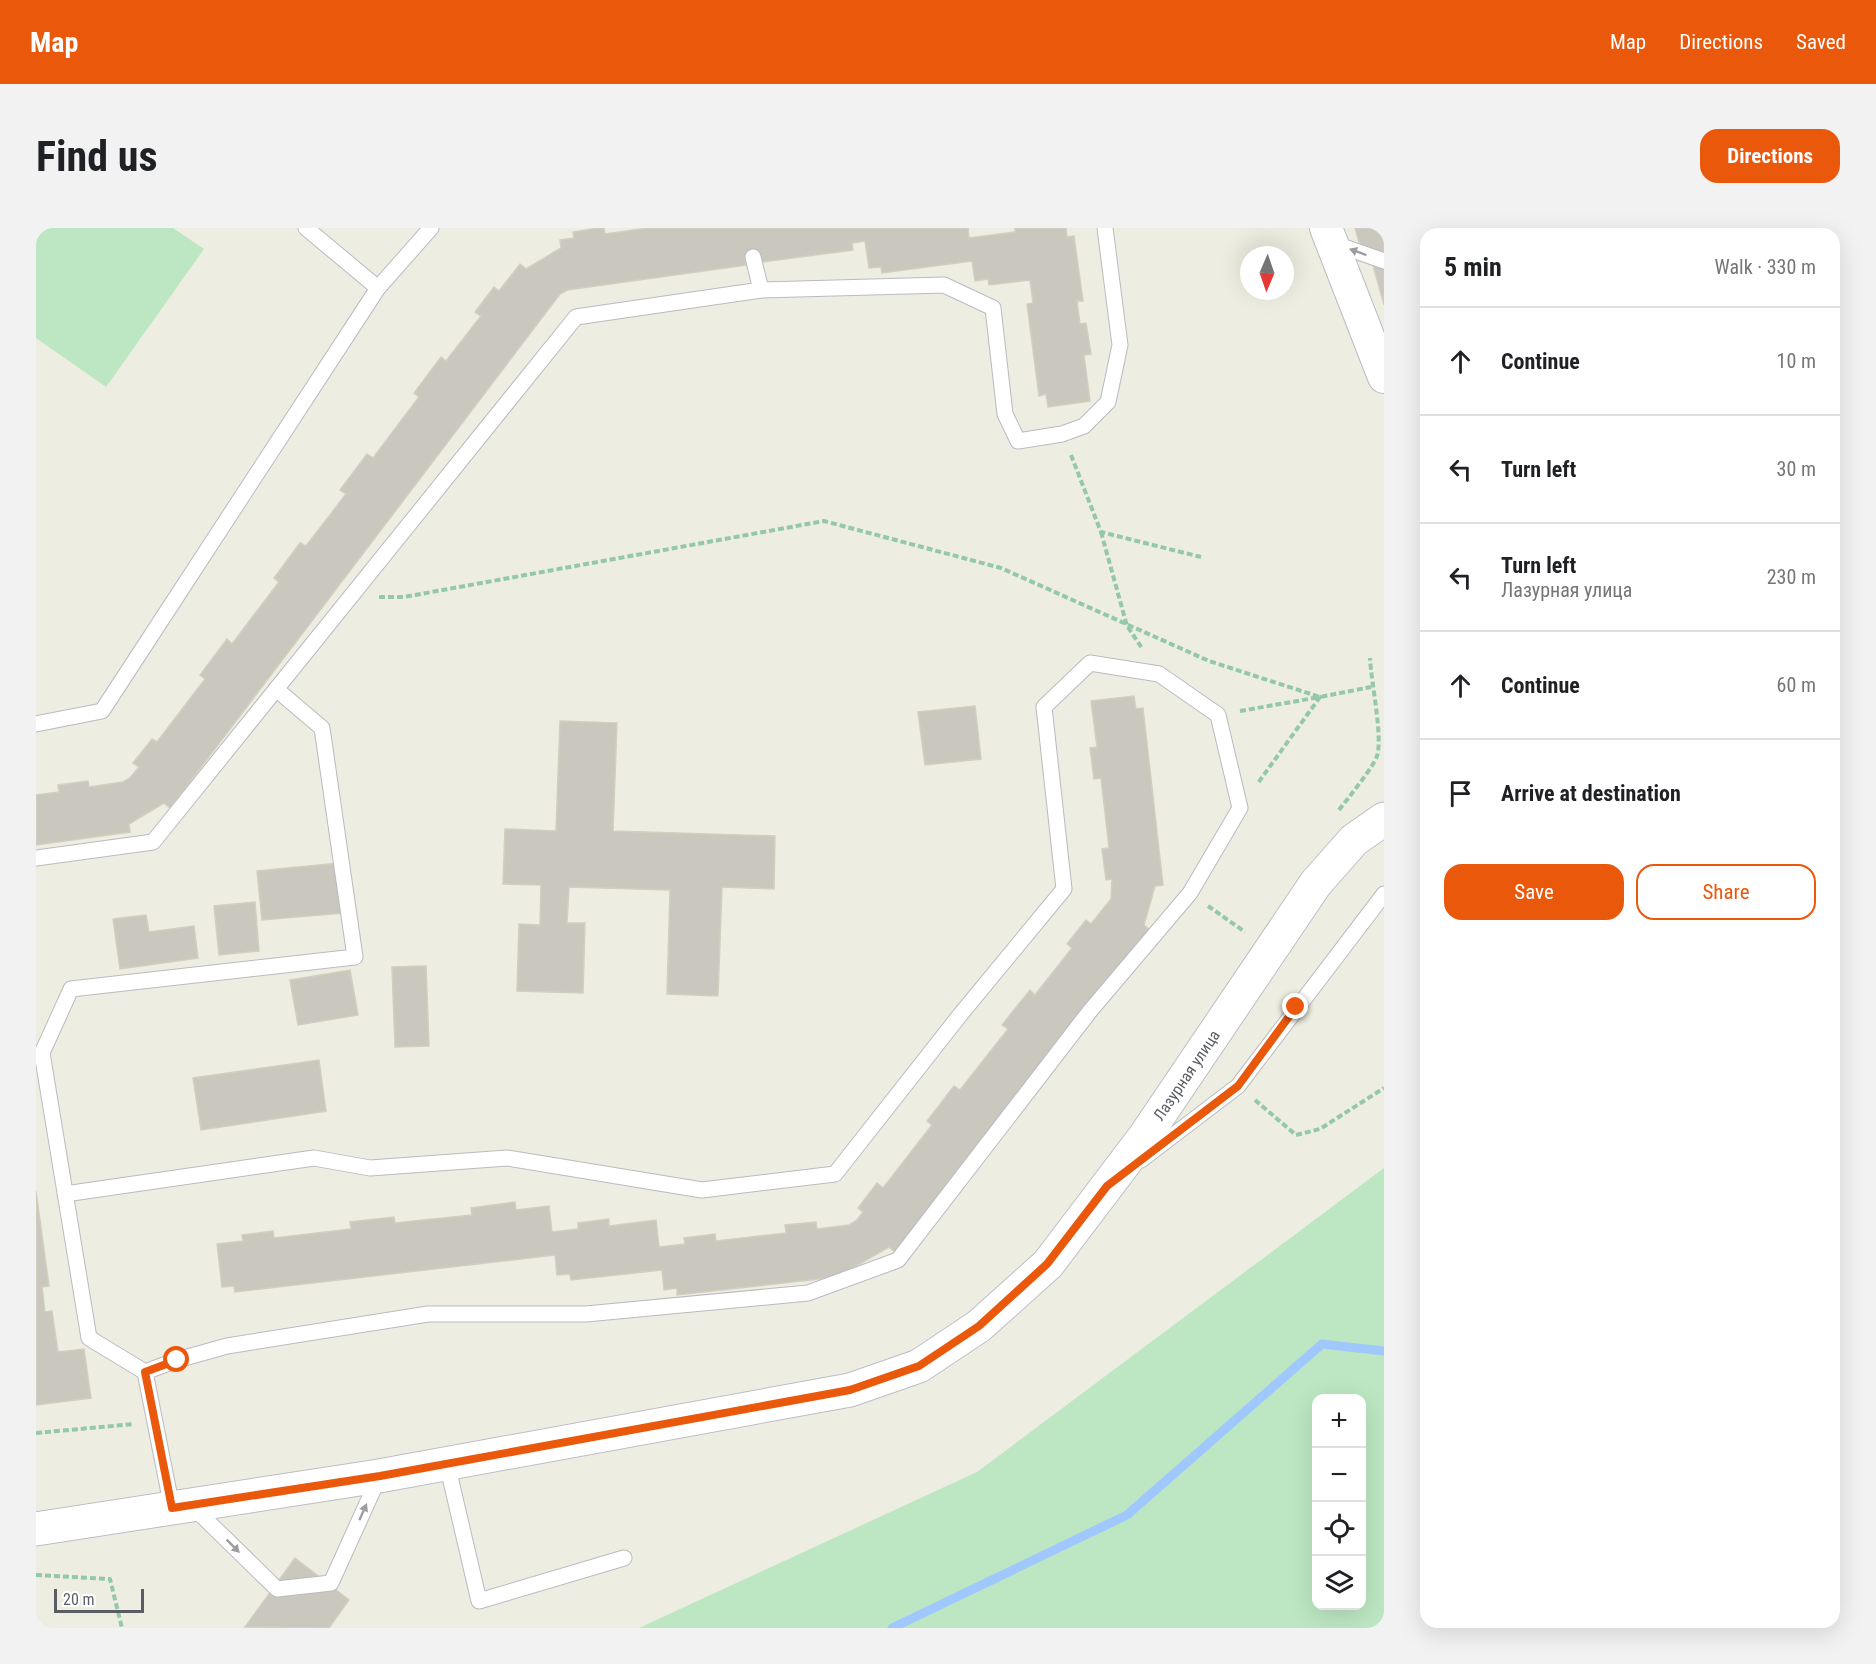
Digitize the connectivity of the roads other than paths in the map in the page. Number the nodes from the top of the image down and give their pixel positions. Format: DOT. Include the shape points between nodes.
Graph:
graph roads {
  1 [pos="306,228"];
  2 [pos="431,228"];
  3 [pos="1105,228"];
  4 [pos="1329,235"];
  5 [pos="753,257"];
  6 [pos="1384,261"];
  7 [pos="378,288"];
  8 [pos="761,290"];
  9 [pos="1384,377"];
  10 [pos="276,689"];
  11 [pos="36,724"];
  12 [pos="1384,819"];
  13 [pos="36,858"];
  14 [pos="1384,894"];
  15 [pos="39,1054"];
  16 [pos="1107,1186"];
  17 [pos="65,1194"];
  18 [pos="145,1372"];
  19 [pos="447,1464"];
  20 [pos="380,1476"];
  21 [pos="181,1507"];
  22 [pos="36,1529"];
  23 [pos="624,1558"];
  1 -- 7 [label="lane"];
  2 -- 7 [label="lane"];
  3 -- 8 [label="lane" via="1120,345 1108,402 1084,426 1062,434 1018,441 1005,414 993,308 984,303 944,285"];
  6 -- 4 [label="lane, one-way"];
  4 -- 9 [label="street"];
  5 -- 8 [label="lane"];
  7 -- 11 [label="lane" via="102,711"];
  8 -- 10 [label="lane" via="576,317"];
  10 -- 13 [label="lane" via="153,842"];
  10 -- 15 [label="lane" via="322,728 356,957 71,989"];
  12 -- 16 [label="street, Лазурная улица" via="1354,840 1316,883"];
  14 -- 16 [label="lane" via="1238,1086"];
  15 -- 17 [label="lane"];
  16 -- 19 [label="street, Лазурная улица" via="1047,1264 979,1326 919,1366 850,1390"];
  17 -- 18 [label="lane" via="89,1338"];
  17 -- 18 [label="lane" via="314,1158 370,1168 507,1158 702,1190 836,1174 1064,889 1044,707 1090,663 1159,674 1218,715 1240,808 1190,893 1090,1011 898,1260 808,1293 586,1314 428,1314 227,1346"];
  18 -- 21 [label="lane" via="155,1422"];
  19 -- 20 [label="street, Лазурная улица"];
  19 -- 23 [label="lane" via="479,1601"];
  20 -- 21 [label="street, Лазурная улица"];
  21 -- 20 [label="lane, one-way" via="277,1589 331,1583"];
  21 -- 22 [label="street, Лазурная улица"];
}
